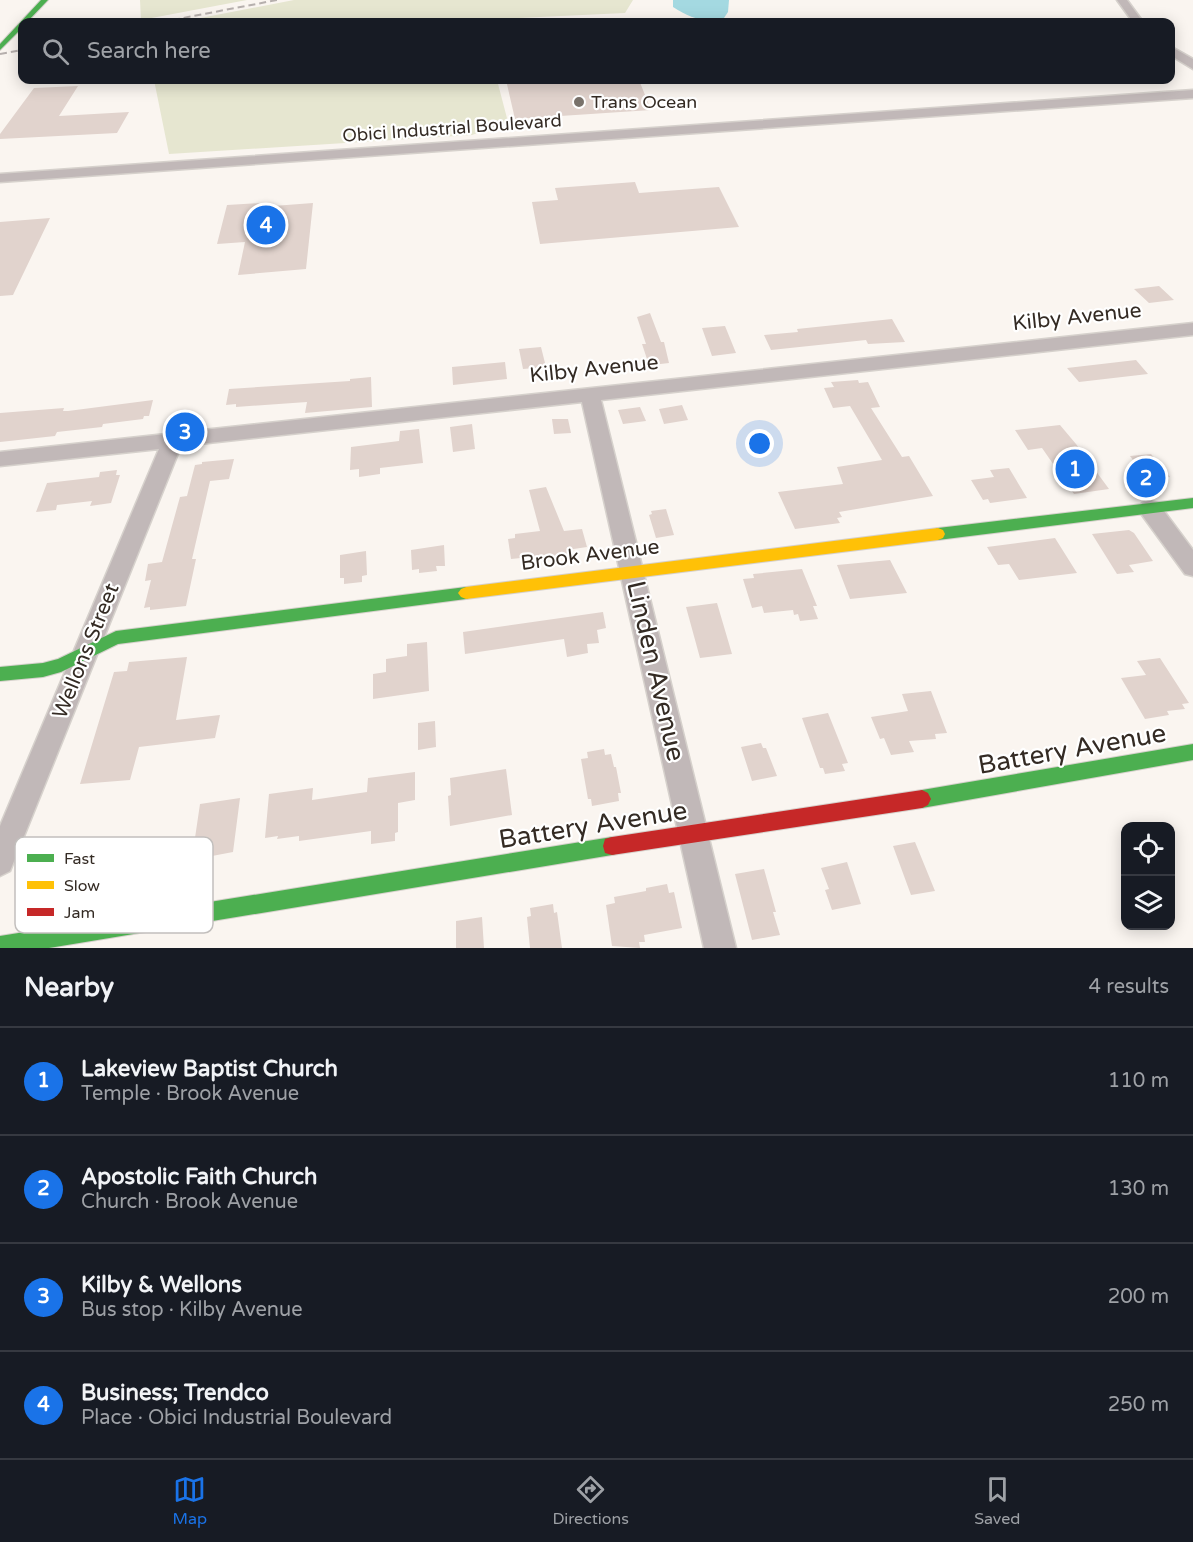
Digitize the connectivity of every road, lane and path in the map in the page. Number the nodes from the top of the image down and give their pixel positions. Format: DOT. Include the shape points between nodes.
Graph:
graph roads {
  1 [pos="45,0"];
  2 [pos="1122,0"];
  3 [pos="28,18"];
  4 [pos="1135,18"];
  5 [pos="18,28"];
  6 [pos="0,48"];
  7 [pos="1175,52"];
  8 [pos="1193,65"];
  9 [pos="1193,94"];
  10 [pos="0,178"];
  11 [pos="1193,329"];
  12 [pos="590,394"];
  13 [pos="172,440"];
  14 [pos="0,459"];
  15 [pos="1193,503"];
  16 [pos="1150,509"];
  17 [pos="1193,567"];
  18 [pos="633,571"];
  19 [pos="85,654"];
  20 [pos="0,674"];
  21 [pos="1193,752"];
  22 [pos="692,833"];
  23 [pos="0,861"];
  24 [pos="213,911"];
  25 [pos="80,933"];
  26 [pos="0,946"];
  27 [pos="720,948"];
  1 -- 3 [label="street"];
  2 -- 4 [label="street"];
  5 -- 6 [label="street"];
  7 -- 8 [label="street"];
  9 -- 10 [label="street, Obici Industrial Boulevard"];
  11 -- 12 [label="street, Kilby Avenue"];
  12 -- 13 [label="street, Kilby Avenue"];
  12 -- 18 [label="street, Linden Avenue"];
  13 -- 14 [label="street, Kilby Avenue"];
  13 -- 19 [label="street, Wellons Street"];
  15 -- 16 [label="street, Brook Avenue"];
  16 -- 17 [label="street"];
  16 -- 18 [label="street, Brook Avenue"];
  18 -- 19 [label="street, Brook Avenue" via="116,638"];
  18 -- 22 [label="street, Linden Avenue"];
  19 -- 20 [label="street, Brook Avenue" via="43,670"];
  19 -- 23 [label="street, Wellons Street"];
  21 -- 22 [label="street, Battery Avenue" via="979,790"];
  22 -- 24 [label="street, Battery Avenue"];
  22 -- 27 [label="street, Linden Avenue"];
  25 -- 26 [label="street, Battery Avenue"];
}
